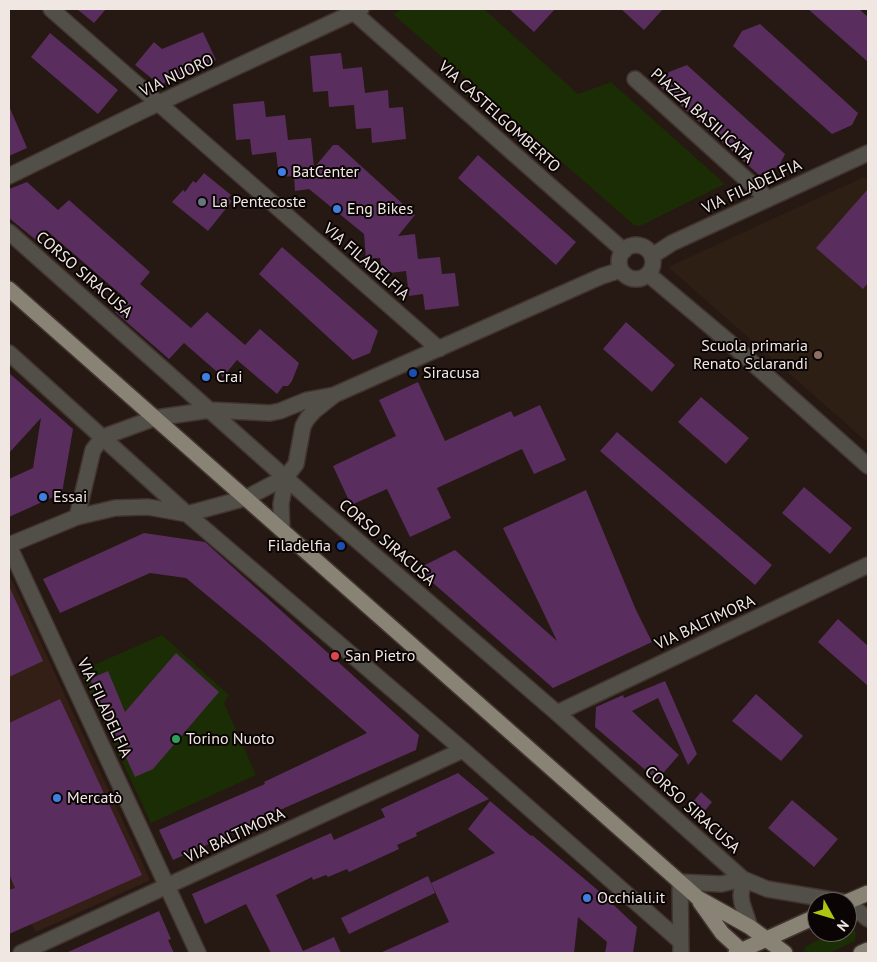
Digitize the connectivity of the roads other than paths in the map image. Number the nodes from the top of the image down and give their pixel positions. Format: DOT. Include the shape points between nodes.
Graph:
graph roads {
  1 [pos="51,9"];
  2 [pos="355,10"];
  3 [pos="635,79"];
  4 [pos="158,104"];
  5 [pos="866,157"];
  6 [pos="9,176"];
  7 [pos="768,200"];
  8 [pos="9,232"];
  9 [pos="624,251"];
  10 [pos="652,256"];
  11 [pos="622,270"];
  12 [pos="648,274"];
  13 [pos="9,289"];
  14 [pos="439,349"];
  15 [pos="9,353"];
  16 [pos="334,395"];
  17 [pos="210,410"];
  18 [pos="155,418"];
  19 [pos="103,437"];
  20 [pos="868,466"];
  21 [pos="286,477"];
  22 [pos="246,498"];
  23 [pos="187,514"];
  24 [pos="77,517"];
  25 [pos="282,530"];
  26 [pos="9,546"];
  27 [pos="868,565"];
  28 [pos="557,713"];
  29 [pos="463,750"];
  30 [pos="744,879"];
  31 [pos="680,882"];
  32 [pos="168,886"];
  33 [pos="807,896"];
  34 [pos="698,898"];
  35 [pos="857,910"];
  36 [pos="868,918"];
  37 [pos="807,921"];
  38 [pos="750,927"];
  39 [pos="766,939"];
  40 [pos="680,947"];
  41 [pos="868,950"];
  42 [pos="741,952"];
  43 [pos="22,953"];
  44 [pos="198,953"];
  45 [pos="784,953"];
  46 [pos="861,953"];
  1 -- 4 [label="street, VIA FILADELFIA"];
  2 -- 4 [label="street, VIA NUORO"];
  2 -- 9 [label="street, VIA CASTELGOMBERTO"];
  3 -- 7 [label="street, PIAZZA BASILICATA"];
  4 -- 6 [label="street, VIA NUORO"];
  4 -- 14 [label="street, VIA FILADELFIA"];
  5 -- 7 [label="street, VIA FILADELFIA"];
  7 -- 10 [label="street, VIA FILADELFIA" via="672,243"];
  8 -- 17 [label="street, CORSO SIRACUSA"];
  9 -- 10 [label="street" via="630,246 641,246"];
  9 -- 11 [label="street" via="620,258"];
  10 -- 12 [label="street"];
  11 -- 12 [label="street" via="635,279"];
  11 -- 14 [label="street"];
  12 -- 20 [label="street"];
  13 -- 18 [label="main road"];
  14 -- 16 [label="street"];
  15 -- 19 [label="street"];
  16 -- 17 [label="street" via="270,413"];
  16 -- 21 [label="street" via="308,419 296,464"];
  17 -- 18 [label="street"];
  17 -- 21 [label="street, CORSO SIRACUSA"];
  18 -- 19 [label="street"];
  18 -- 22 [label="main road"];
  19 -- 23 [label="street"];
  19 -- 24 [label="street" via="93,450"];
  21 -- 22 [label="street, VIA FILADELFIA"];
  21 -- 25 [label="street" via="281,504"];
  21 -- 28 [label="street, CORSO SIRACUSA"];
  22 -- 23 [label="street, VIA FILADELFIA"];
  22 -- 25 [label="main road"];
  23 -- 24 [label="street, VIA FILADELFIA" via="148,507 114,508"];
  23 -- 29 [label="street"];
  24 -- 26 [label="street, VIA FILADELFIA"];
  25 -- 31 [label="main road"];
  26 -- 32 [label="street, VIA FILADELFIA"];
  27 -- 28 [label="street, VIA BALTIMORA"];
  28 -- 30 [label="street, CORSO SIRACUSA"];
  29 -- 32 [label="street, VIA BALTIMORA"];
  29 -- 40 [label="street"];
  30 -- 31 [label="street, CORSO SIRACUSA" via="721,884"];
  30 -- 33 [label="street, CORSO SIRACUSA" via="766,889"];
  30 -- 38 [label="street" via="741,896"];
  31 -- 34 [label="main road"];
  31 -- 40 [label="street"];
  32 -- 43 [label="street, VIA BALTIMORA"];
  32 -- 44 [label="street, VIA FILADELFIA"];
  34 -- 38 [label="main road"];
  34 -- 42 [label="main road" via="722,933"];
  35 -- 36 [label="street, CORSO SIRACUSA"];
  37 -- 39 [label="main road"];
  38 -- 39 [label="main road"];
  39 -- 42 [label="main road"];
  39 -- 45 [label="main road"];
  41 -- 46 [label="main road"];
}
